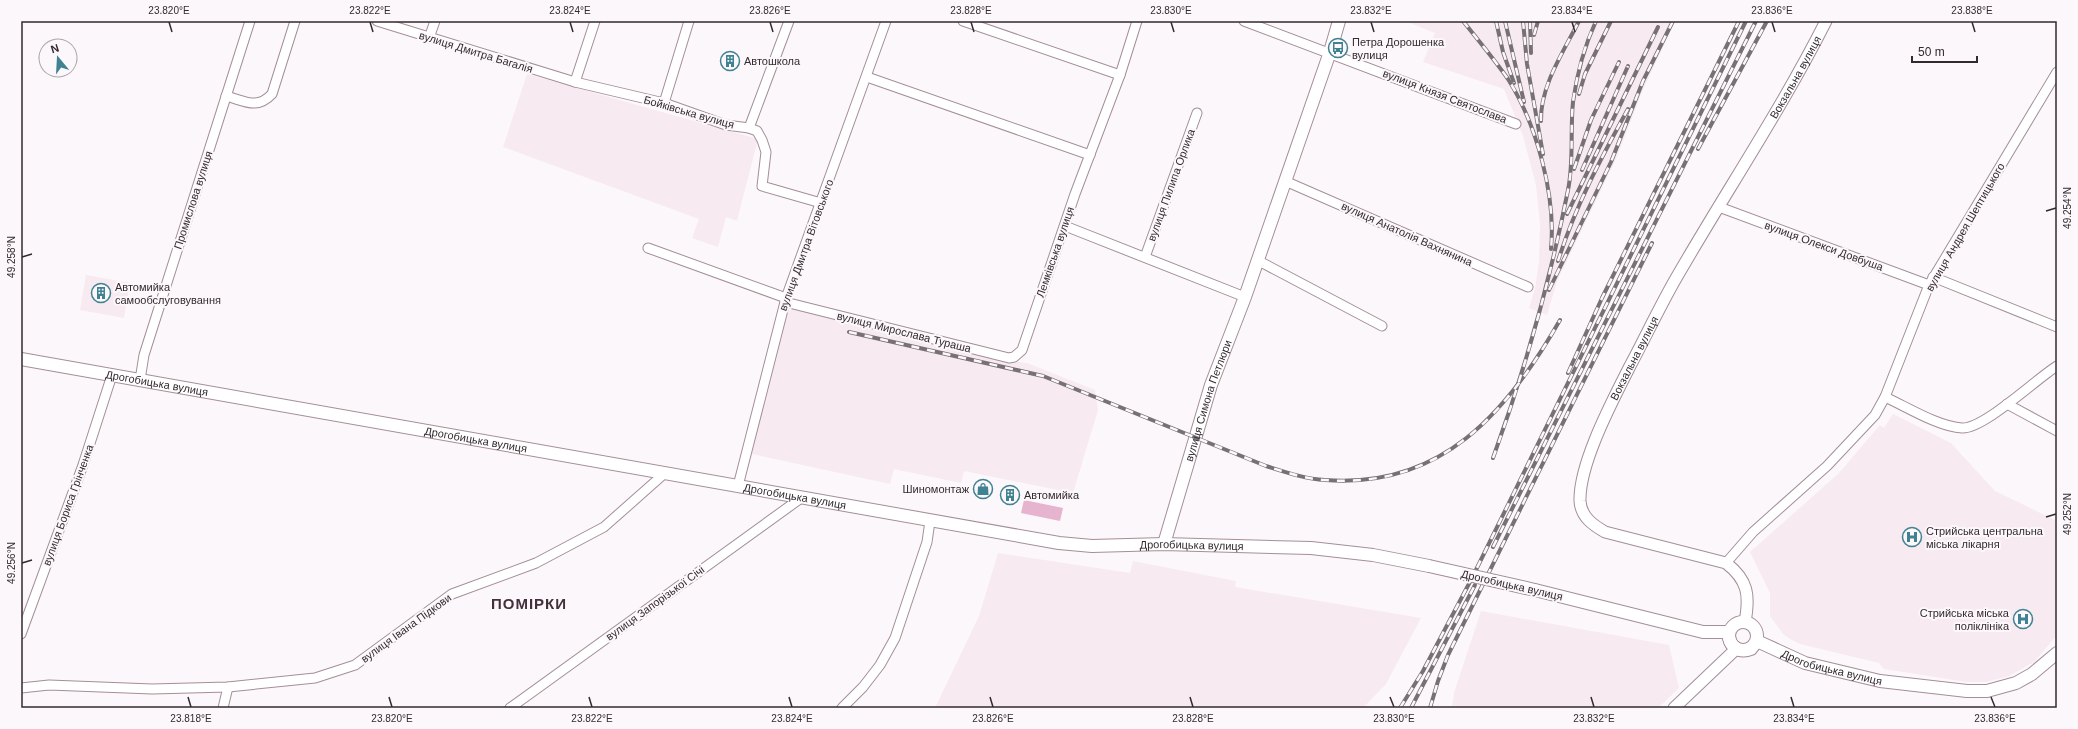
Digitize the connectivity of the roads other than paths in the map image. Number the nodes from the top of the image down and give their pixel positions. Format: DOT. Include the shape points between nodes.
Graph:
graph roads {
  1 [pos="250,21"];
  2 [pos="295,21"];
  3 [pos="377,21"];
  4 [pos="435,21"];
  5 [pos="595,21"];
  6 [pos="689,21"];
  7 [pos="789,21"];
  8 [pos="886,21"];
  9 [pos="963,21"];
  10 [pos="1137,21"];
  11 [pos="1244,21"];
  12 [pos="1339,21"];
  13 [pos="1826,21"];
  14 [pos="429,38"];
  15 [pos="1330,52"];
  16 [pos="2057,72"];
  17 [pos="1120,75"];
  18 [pos="868,77"];
  19 [pos="576,82"];
  20 [pos="226,96"];
  21 [pos="664,103"];
  22 [pos="1197,113"];
  23 [pos="1516,124"];
  24 [pos="749,128"];
  25 [pos="1090,154"];
  26 [pos="1285,181"];
  27 [pos="821,203"];
  28 [pos="1719,207"];
  29 [pos="1065,226"];
  30 [pos="648,248"];
  31 [pos="1145,257"];
  32 [pos="1257,260"];
  33 [pos="1931,281"];
  34 [pos="1528,287"];
  35 [pos="1245,297"];
  36 [pos="785,300"];
  37 [pos="1382,326"];
  38 [pos="2057,327"];
  39 [pos="1022,350"];
  40 [pos="21,359"];
  41 [pos="2057,366"];
  42 [pos="112,375"];
  43 [pos="140,380"];
  44 [pos="1885,397"];
  45 [pos="2007,404"];
  46 [pos="2057,431"];
  47 [pos="665,473"];
  48 [pos="738,486"];
  49 [pos="801,498"];
  50 [pos="930,521"];
  51 [pos="1164,544"];
  52 [pos="1726,563"];
  53 [pos="1746,622"];
  54 [pos="1729,632"];
  55 [pos="21,634"];
  56 [pos="1757,641"];
  57 [pos="1736,649"];
  58 [pos="2057,653"];
  59 [pos="228,687"];
  60 [pos="21,688"];
  61 [pos="223,708"];
  62 [pos="510,708"];
  63 [pos="842,708"];
  64 [pos="1674,708"];
  1 -- 20 [label="street, Промислова вулиця"];
  2 -- 20 [label="street" via="272,94 264,103 254,104"];
  3 -- 14 [label="street, вулиця Дмитра Багалія"];
  4 -- 14 [label="street"];
  5 -- 19 [label="street"];
  6 -- 21 [label="street"];
  7 -- 24 [label="street"];
  8 -- 18 [label="street, вулиця Дмитра Вітовського"];
  9 -- 17 [label="street"];
  10 -- 17 [label="street, Лемківська вулиця"];
  11 -- 15 [label="street, вулиця Князя Святослава"];
  12 -- 15 [label="main road, вулиця Симона Петлюри"];
  13 -- 28 [label="street, Вокзальна вулиця" via="1805,62"];
  14 -- 19 [label="street, вулиця Дмитра Багалія"];
  15 -- 23 [label="street, вулиця Князя Святослава"];
  15 -- 26 [label="main road, вулиця Симона Петлюри"];
  16 -- 33 [label="street, вулиця Андрея Шептицького"];
  17 -- 25 [label="street, Лемківська вулиця"];
  18 -- 25 [label="street"];
  18 -- 27 [label="street, вулиця Дмитра Вітовського"];
  19 -- 21 [label="street, Бойківська вулиця"];
  20 -- 43 [label="street, Промислова вулиця" via="144,355"];
  21 -- 24 [label="street, Бойківська вулиця" via="726,125"];
  22 -- 31 [label="street, вулиця Пилипа Орлика"];
  24 -- 27 [label="street, Бойківська вулиця" via="757,131 766,152 762,186"];
  25 -- 29 [label="street, Лемківська вулиця"];
  26 -- 32 [label="main road, вулиця Симона Петлюри"];
  26 -- 34 [label="street, вулиця Анатолія Вахнянина"];
  27 -- 36 [label="street, вулиця Дмитра Вітовського"];
  28 -- 33 [label="street, вулиця Олекси Довбуша"];
  28 -- 52 [label="street, Вокзальна вулиця" via="1674,281 1607,412 1582,478 1580,503 1587,520 1605,532"];
  29 -- 31 [label="street"];
  29 -- 39 [label="street, Лемківська вулиця"];
  30 -- 36 [label="street, вулиця Мирослава Тураша"];
  31 -- 35 [label="street"];
  32 -- 35 [label="main road, вулиця Симона Петлюри"];
  32 -- 37 [label="street"];
  33 -- 38 [label="street, вулиця Олекси Довбуша"];
  33 -- 44 [label="street, вулиця Андрея Шептицького"];
  35 -- 51 [label="main road, вулиця Симона Петлюри" via="1211,385"];
  36 -- 39 [label="street, вулиця Мирослава Тураша" via="1009,358"];
  36 -- 48 [label="street, вулиця Дмитра Вітовського"];
  40 -- 42 [label="main road, Дрогобицька вулиця"];
  41 -- 45 [label="street"];
  42 -- 43 [label="main road, Дрогобицька вулиця"];
  42 -- 55 [label="street, вулиця Бориса Грінченка" via="84,465"];
  43 -- 47 [label="main road, Дрогобицька вулиця"];
  44 -- 45 [label="street" via="1948,426 1964,428 1980,423"];
  44 -- 52 [label="street, вулиця Андрея Шептицького" via="1875,415 1852,440 1827,466 1753,532"];
  45 -- 46 [label="street"];
  47 -- 48 [label="main road, Дрогобицька вулиця"];
  47 -- 59 [label="street, вулиця Івана Підкови" via="604,527 536,563 452,594 355,665 315,678"];
  48 -- 49 [label="main road, Дрогобицька вулиця"];
  49 -- 50 [label="main road, Дрогобицька вулиця"];
  49 -- 62 [label="street, вулиця Запорізької Січі"];
  50 -- 51 [label="main road, Дрогобицька вулиця" via="1059,543 1092,546"];
  50 -- 63 [label="street" via="927,542 895,638 880,665"];
  51 -- 54 [label="main road, Дрогобицька вулиця, bridge" via="1342,550 1430,566 1702,632"];
  52 -- 53 [label="street, Вокзальна вулиця" via="1738,572 1745,584 1749,604"];
  53 -- 54 [label="main road" via="1736,624"];
  53 -- 56 [label="main road" via="1757,631"];
  54 -- 57 [label="main road" via="1730,642"];
  56 -- 57 [label="main road" via="1751,649"];
  56 -- 58 [label="main road, Дрогобицька вулиця" via="1805,663 1874,679 1967,691 1986,691 2016,683 2038,670"];
  57 -- 64 [label="street"];
  59 -- 60 [label="street, вулиця Івана Підкови" via="152,689 49,685"];
  59 -- 61 [label="street"];
}
